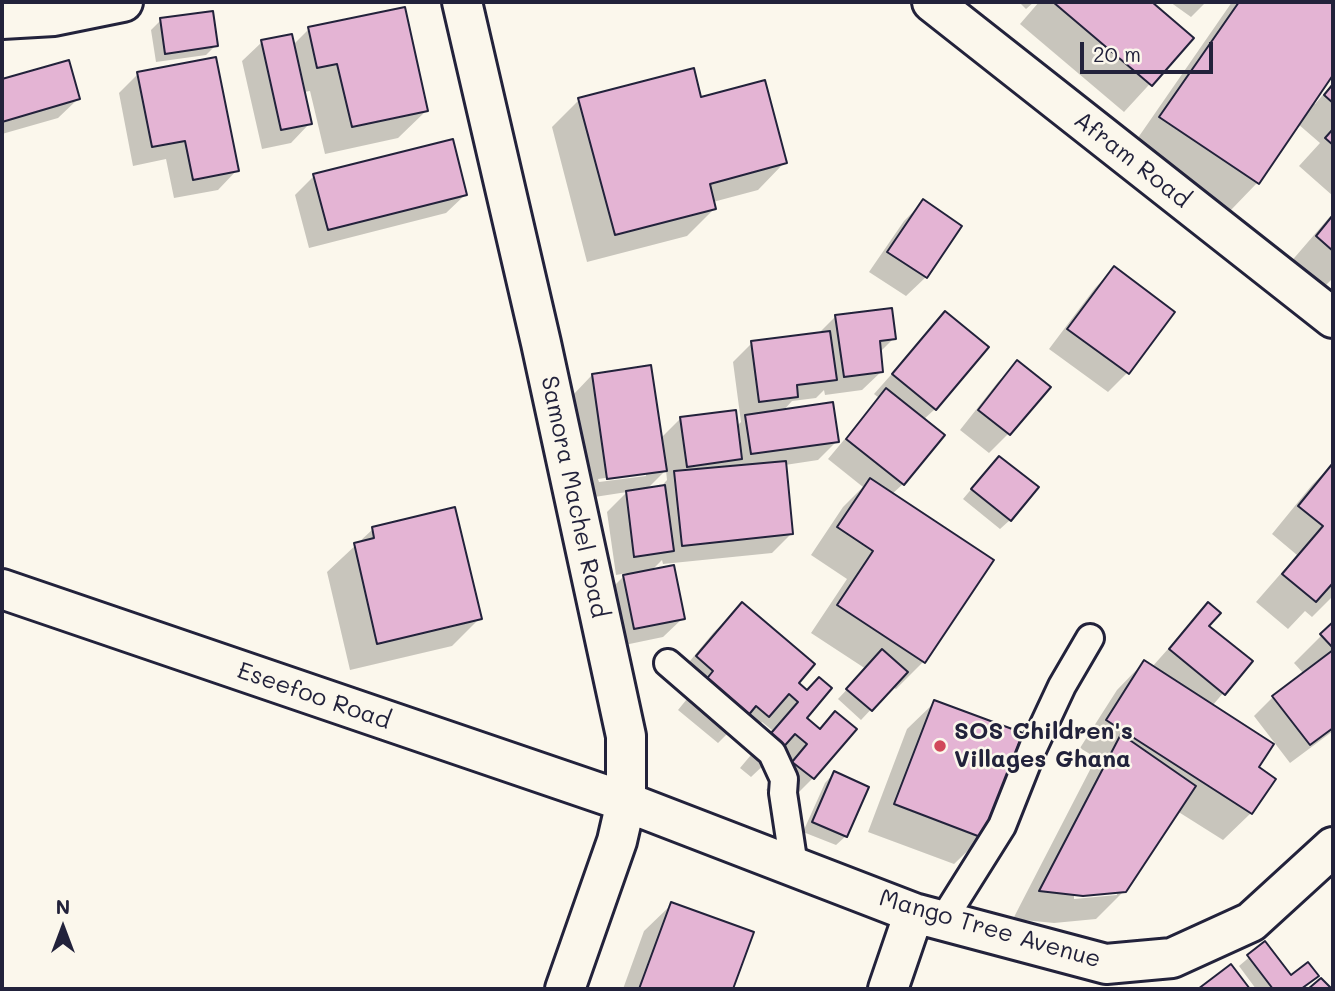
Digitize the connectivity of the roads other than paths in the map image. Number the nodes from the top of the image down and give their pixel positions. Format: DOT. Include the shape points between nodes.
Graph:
graph roads {
  1 [pos="123,2"];
  2 [pos="462,2"];
  3 [pos="932,2"];
  4 [pos="2,19"];
  5 [pos="1333,318"];
  6 [pos="2,589"];
  7 [pos="1090,638"];
  8 [pos="668,663"];
  9 [pos="626,802"];
  10 [pos="1333,847"];
  11 [pos="794,866"];
  12 [pos="929,916"];
  13 [pos="565,989"];
  14 [pos="888,989"];
  1 -- 4 [label="street" via="54,16"];
  2 -- 9 [label="street, Samora Machel Road" via="626,737"];
  3 -- 5 [label="street, Afram Road"];
  6 -- 9 [label="street, Eseefoo Road"];
  7 -- 12 [label="lane" via="1062,686 1002,826"];
  8 -- 11 [label="lane" via="772,753 784,779"];
  9 -- 11 [label="street, Mango Tree Avenue"];
  9 -- 13 [label="street, Samora Machel Road" via="617,841"];
  10 -- 12 [label="street, Mango Tree Avenue" via="1251,922 1172,958 1106,964"];
  11 -- 12 [label="street, Mango Tree Avenue"];
  12 -- 14 [label="street"];
}
